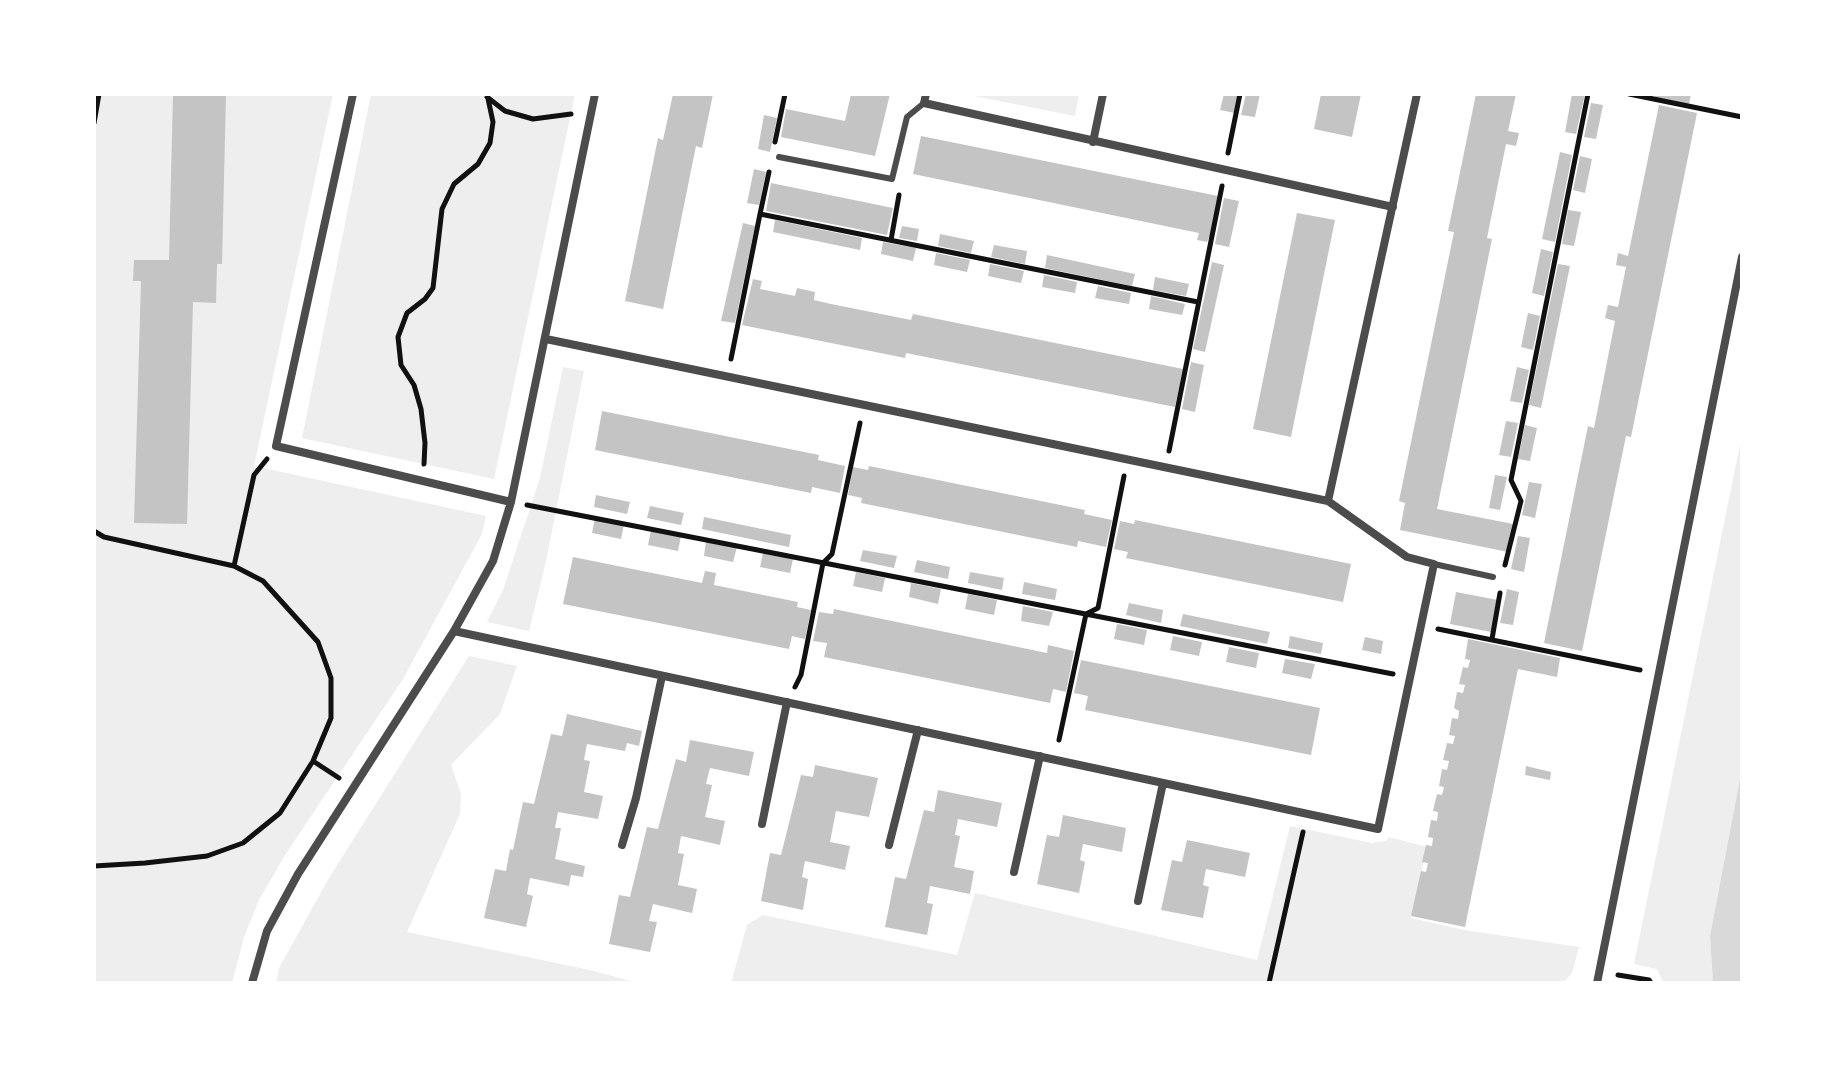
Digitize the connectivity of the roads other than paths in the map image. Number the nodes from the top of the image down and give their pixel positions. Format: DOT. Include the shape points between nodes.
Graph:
graph roads {
  1 [pos="353,94"];
  2 [pos="595,94"];
  3 [pos="1103,94"];
  4 [pos="1417,94"];
  5 [pos="925,98"];
  6 [pos="1093,142"];
  7 [pos="779,157"];
  8 [pos="1393,207"];
  9 [pos="1742,257"];
  10 [pos="1740,277"];
  11 [pos="546,339"];
  12 [pos="1328,501"];
  13 [pos="511,502"];
  14 [pos="1434,564"];
  15 [pos="1493,577"];
  16 [pos="454,631"];
  17 [pos="662,676"];
  18 [pos="787,702"];
  19 [pos="918,730"];
  20 [pos="1040,756"];
  21 [pos="1163,783"];
  22 [pos="762,824"];
  23 [pos="622,845"];
  24 [pos="889,845"];
  25 [pos="1014,872"];
  26 [pos="1138,901"];
  27 [pos="252,983"];
  28 [pos="1597,983"];
  1 -- 13 [label="street" via="276,446"];
  2 -- 11 [label="street"];
  3 -- 6 [label="street"];
  4 -- 8 [label="street"];
  5 -- 6 [label="street"];
  5 -- 7 [label="lane" via="907,117 892,179"];
  6 -- 8 [label="street"];
  8 -- 12 [label="street"];
  9 -- 10 [label="street"];
  10 -- 28 [label="street"];
  11 -- 12 [label="street"];
  11 -- 13 [label="street"];
  12 -- 14 [label="street" via="1407,557"];
  13 -- 16 [label="street" via="493,561"];
  14 -- 15 [label="lane"];
  14 -- 21 [label="street" via="1378,829"];
  16 -- 17 [label="street"];
  16 -- 27 [label="street" via="298,874 267,931"];
  17 -- 18 [label="street"];
  17 -- 23 [label="street"];
  18 -- 19 [label="street"];
  18 -- 22 [label="street"];
  19 -- 20 [label="street"];
  19 -- 24 [label="street"];
  20 -- 21 [label="street"];
  20 -- 25 [label="street"];
  21 -- 26 [label="street"];
}
